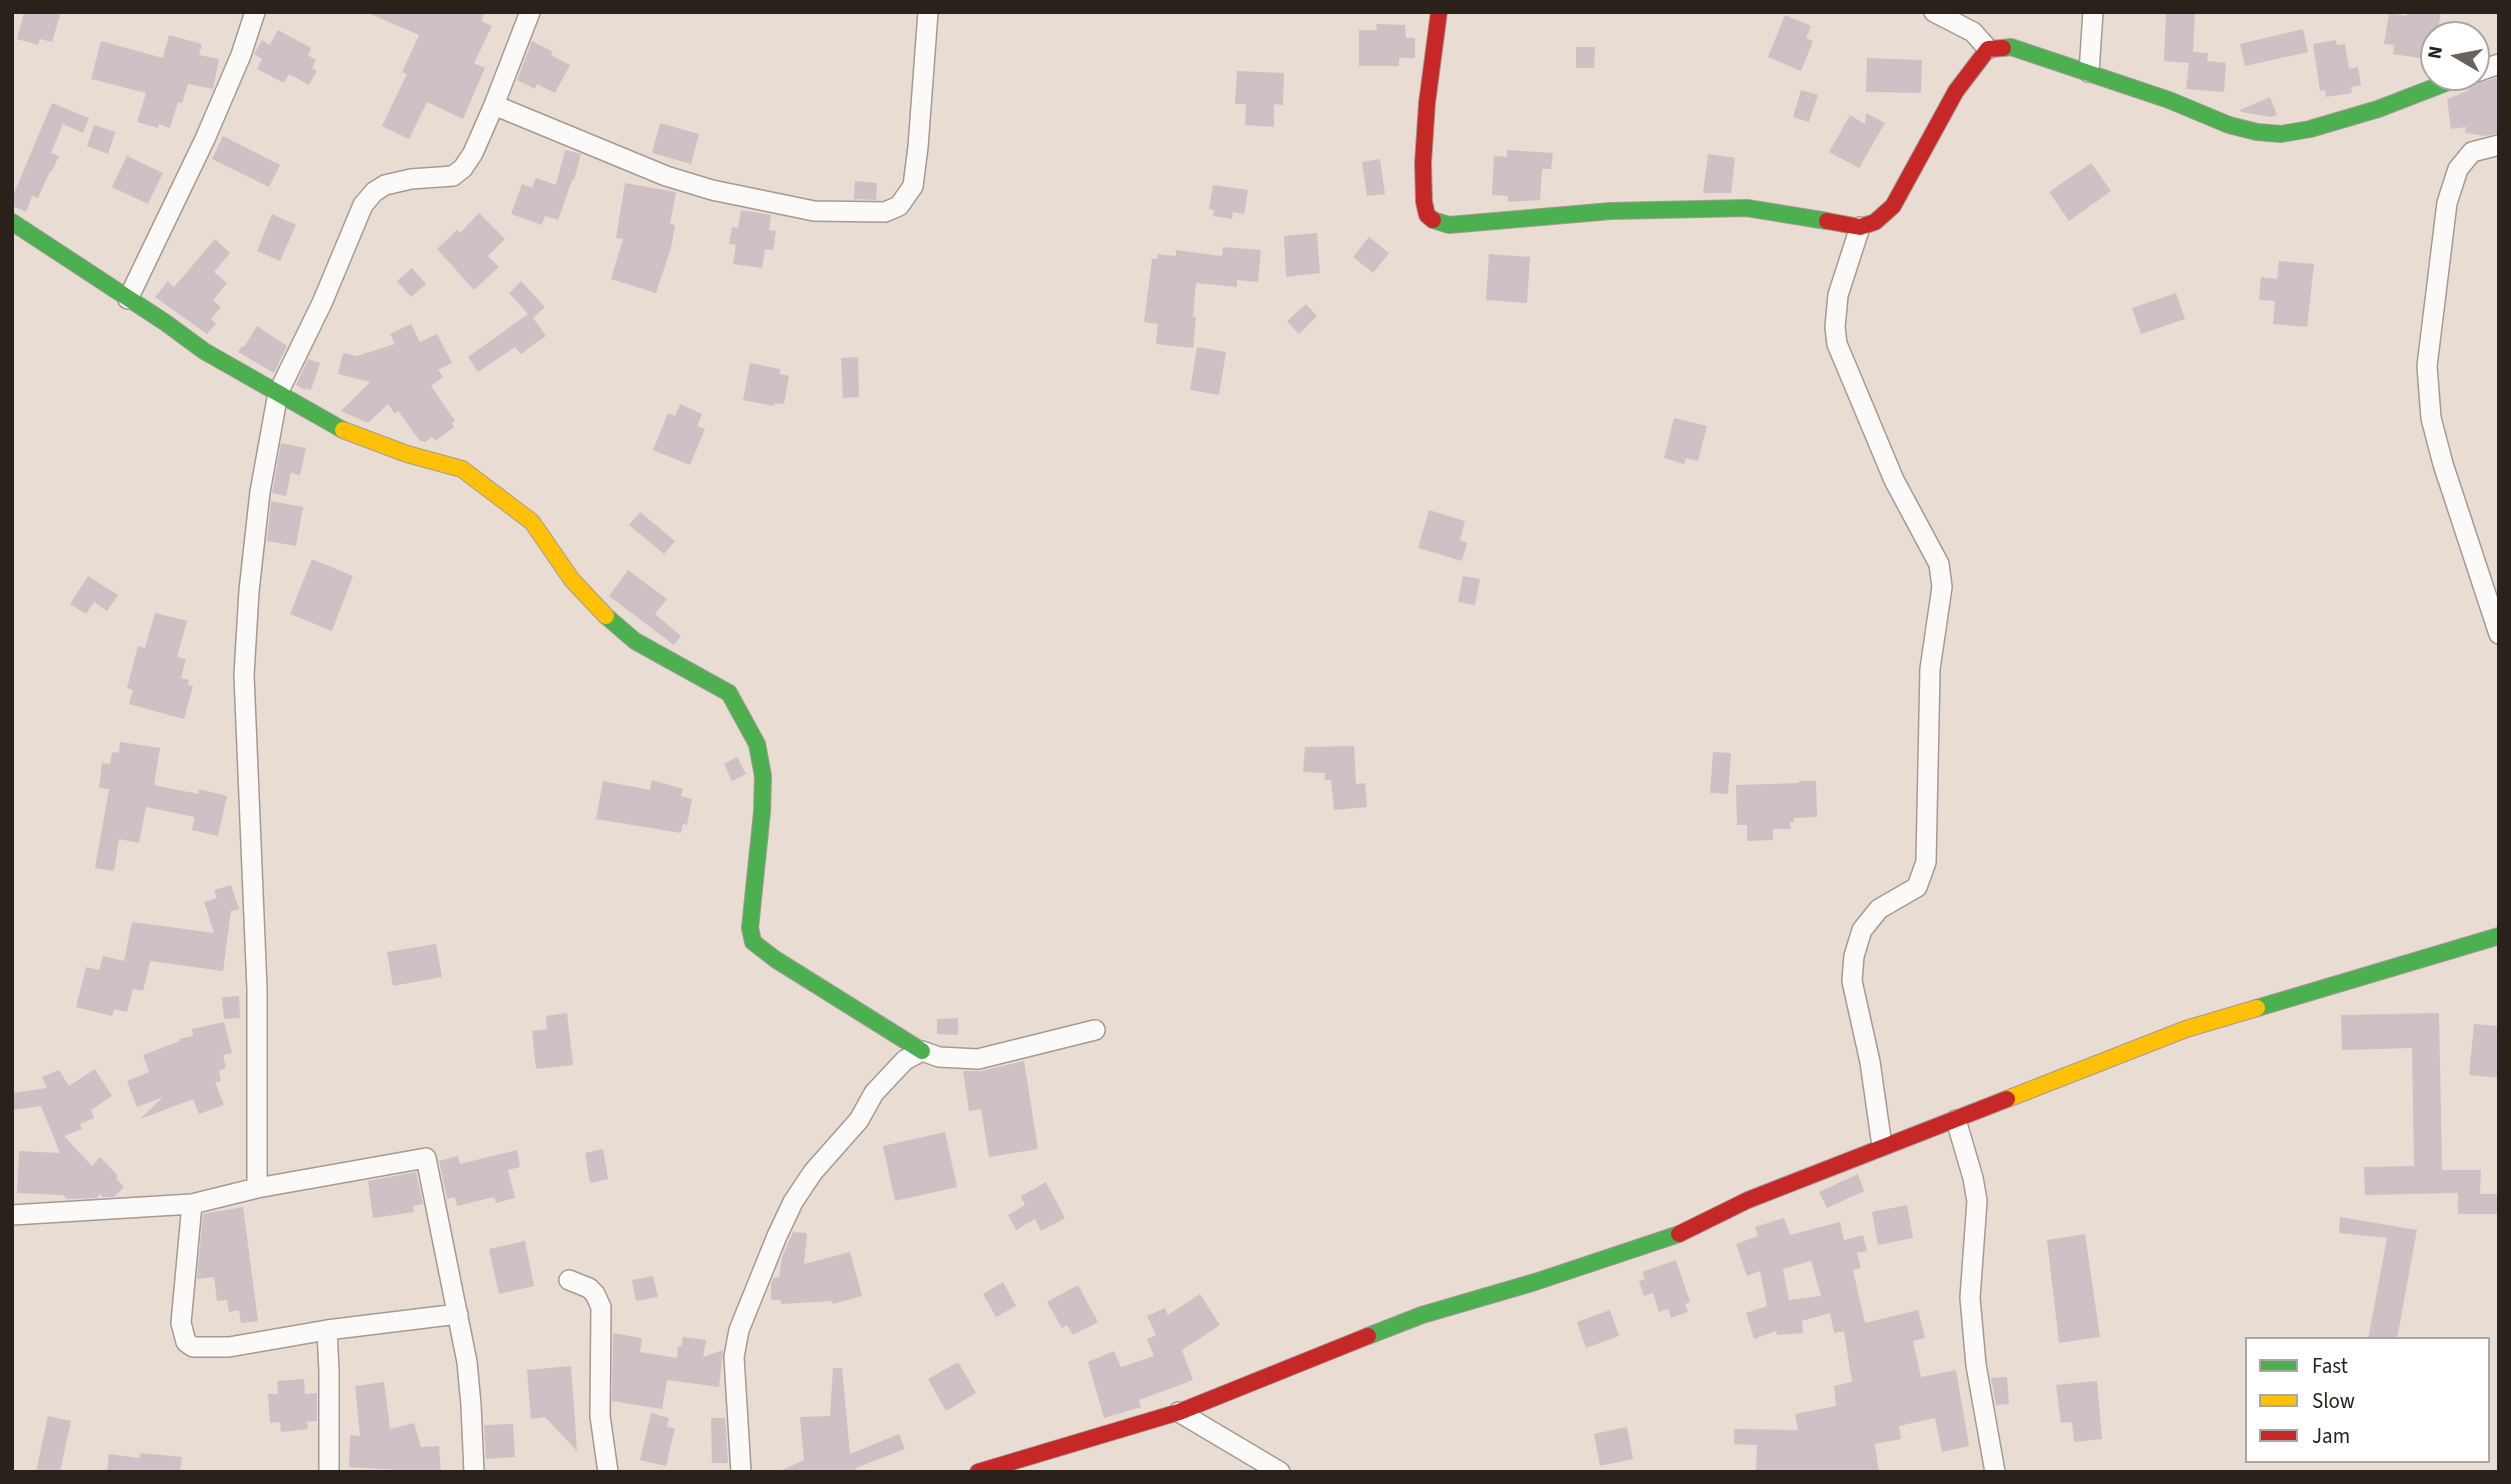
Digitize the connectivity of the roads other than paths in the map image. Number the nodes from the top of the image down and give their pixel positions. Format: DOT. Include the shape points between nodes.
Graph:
graph roads {
  1 [pos="255,12"];
  2 [pos="530,12"];
  3 [pos="928,12"];
  4 [pos="1439,12"];
  5 [pos="1934,12"];
  6 [pos="2093,12"];
  7 [pos="1987,49"];
  8 [pos="2089,72"];
  9 [pos="2425,91"];
  10 [pos="494,105"];
  11 [pos="2499,145"];
  12 [pos="12,222"];
  13 [pos="1860,227"];
  14 [pos="128,299"];
  15 [pos="278,393"];
  16 [pos="2499,634"];
  17 [pos="2499,936"];
  18 [pos="1095,1030"];
  19 [pos="922,1051"];
  20 [pos="1956,1120"];
  21 [pos="1882,1146"];
  22 [pos="257,1188"];
  23 [pos="192,1204"];
  24 [pos="12,1215"];
  25 [pos="569,1280"];
  26 [pos="458,1314"];
  27 [pos="327,1330"];
  28 [pos="1179,1412"];
  29 [pos="329,1472"];
  30 [pos="474,1472"];
  31 [pos="608,1472"];
  32 [pos="741,1472"];
  33 [pos="978,1472"];
  34 [pos="1280,1472"];
  35 [pos="1994,1472"];
  1 -- 14 [label="street" via="205,139"];
  2 -- 10 [label="street"];
  3 -- 10 [label="street" via="913,186 899,206 885,212 814,211 712,190"];
  4 -- 13 [label="street" via="1423,163 1424,202 1427,215 1436,222 1449,225 1611,211 1747,208"];
  5 -- 7 [label="street" via="1973,32"];
  6 -- 8 [label="street"];
  7 -- 8 [label="street" via="2011,47"];
  7 -- 13 [label="street" via="1956,91 1893,206 1875,222"];
  8 -- 9 [label="street" via="2229,125 2281,134 2378,109"];
  10 -- 15 [label="street" via="473,153 453,177 411,179 385,186 363,205"];
  11 -- 16 [label="street" via="2472,152 2458,169 2439,257 2427,366 2434,430"];
  12 -- 14 [label="street"];
  13 -- 21 [label="street" via="1838,295 1837,344 1894,480 1939,564 1942,587 1930,669 1926,862 1917,887 1879,909 1862,930 1854,956 1852,981"];
  14 -- 15 [label="street" via="204,351"];
  15 -- 19 [label="street" via="345,431 462,469 531,522 572,580 617,626 635,641 729,693 757,744 763,776 750,928 753,942"];
  15 -- 22 [label="street" via="260,492 244,675 257,989"];
  17 -- 20 [label="street" via="2186,1029"];
  18 -- 19 [label="street" via="978,1059 939,1057"];
  19 -- 32 [label="street" via="905,1060 874,1093 859,1120 813,1172 777,1236 739,1330 734,1357"];
  20 -- 21 [label="street"];
  20 -- 35 [label="street" via="1977,1202 1970,1298"];
  21 -- 28 [label="street" via="1748,1200 1680,1234 1422,1315"];
  22 -- 23 [label="street"];
  22 -- 26 [label="street" via="426,1158"];
  23 -- 24 [label="street"];
  23 -- 27 [label="street" via="181,1323 186,1342 193,1347 229,1347"];
  25 -- 31 [label="street" via="595,1294 601,1307 600,1416"];
  26 -- 27 [label="street"];
  26 -- 30 [label="street" via="470,1394"];
  27 -- 29 [label="street"];
  28 -- 33 [label="street"];
  28 -- 34 [label="street"];
}
